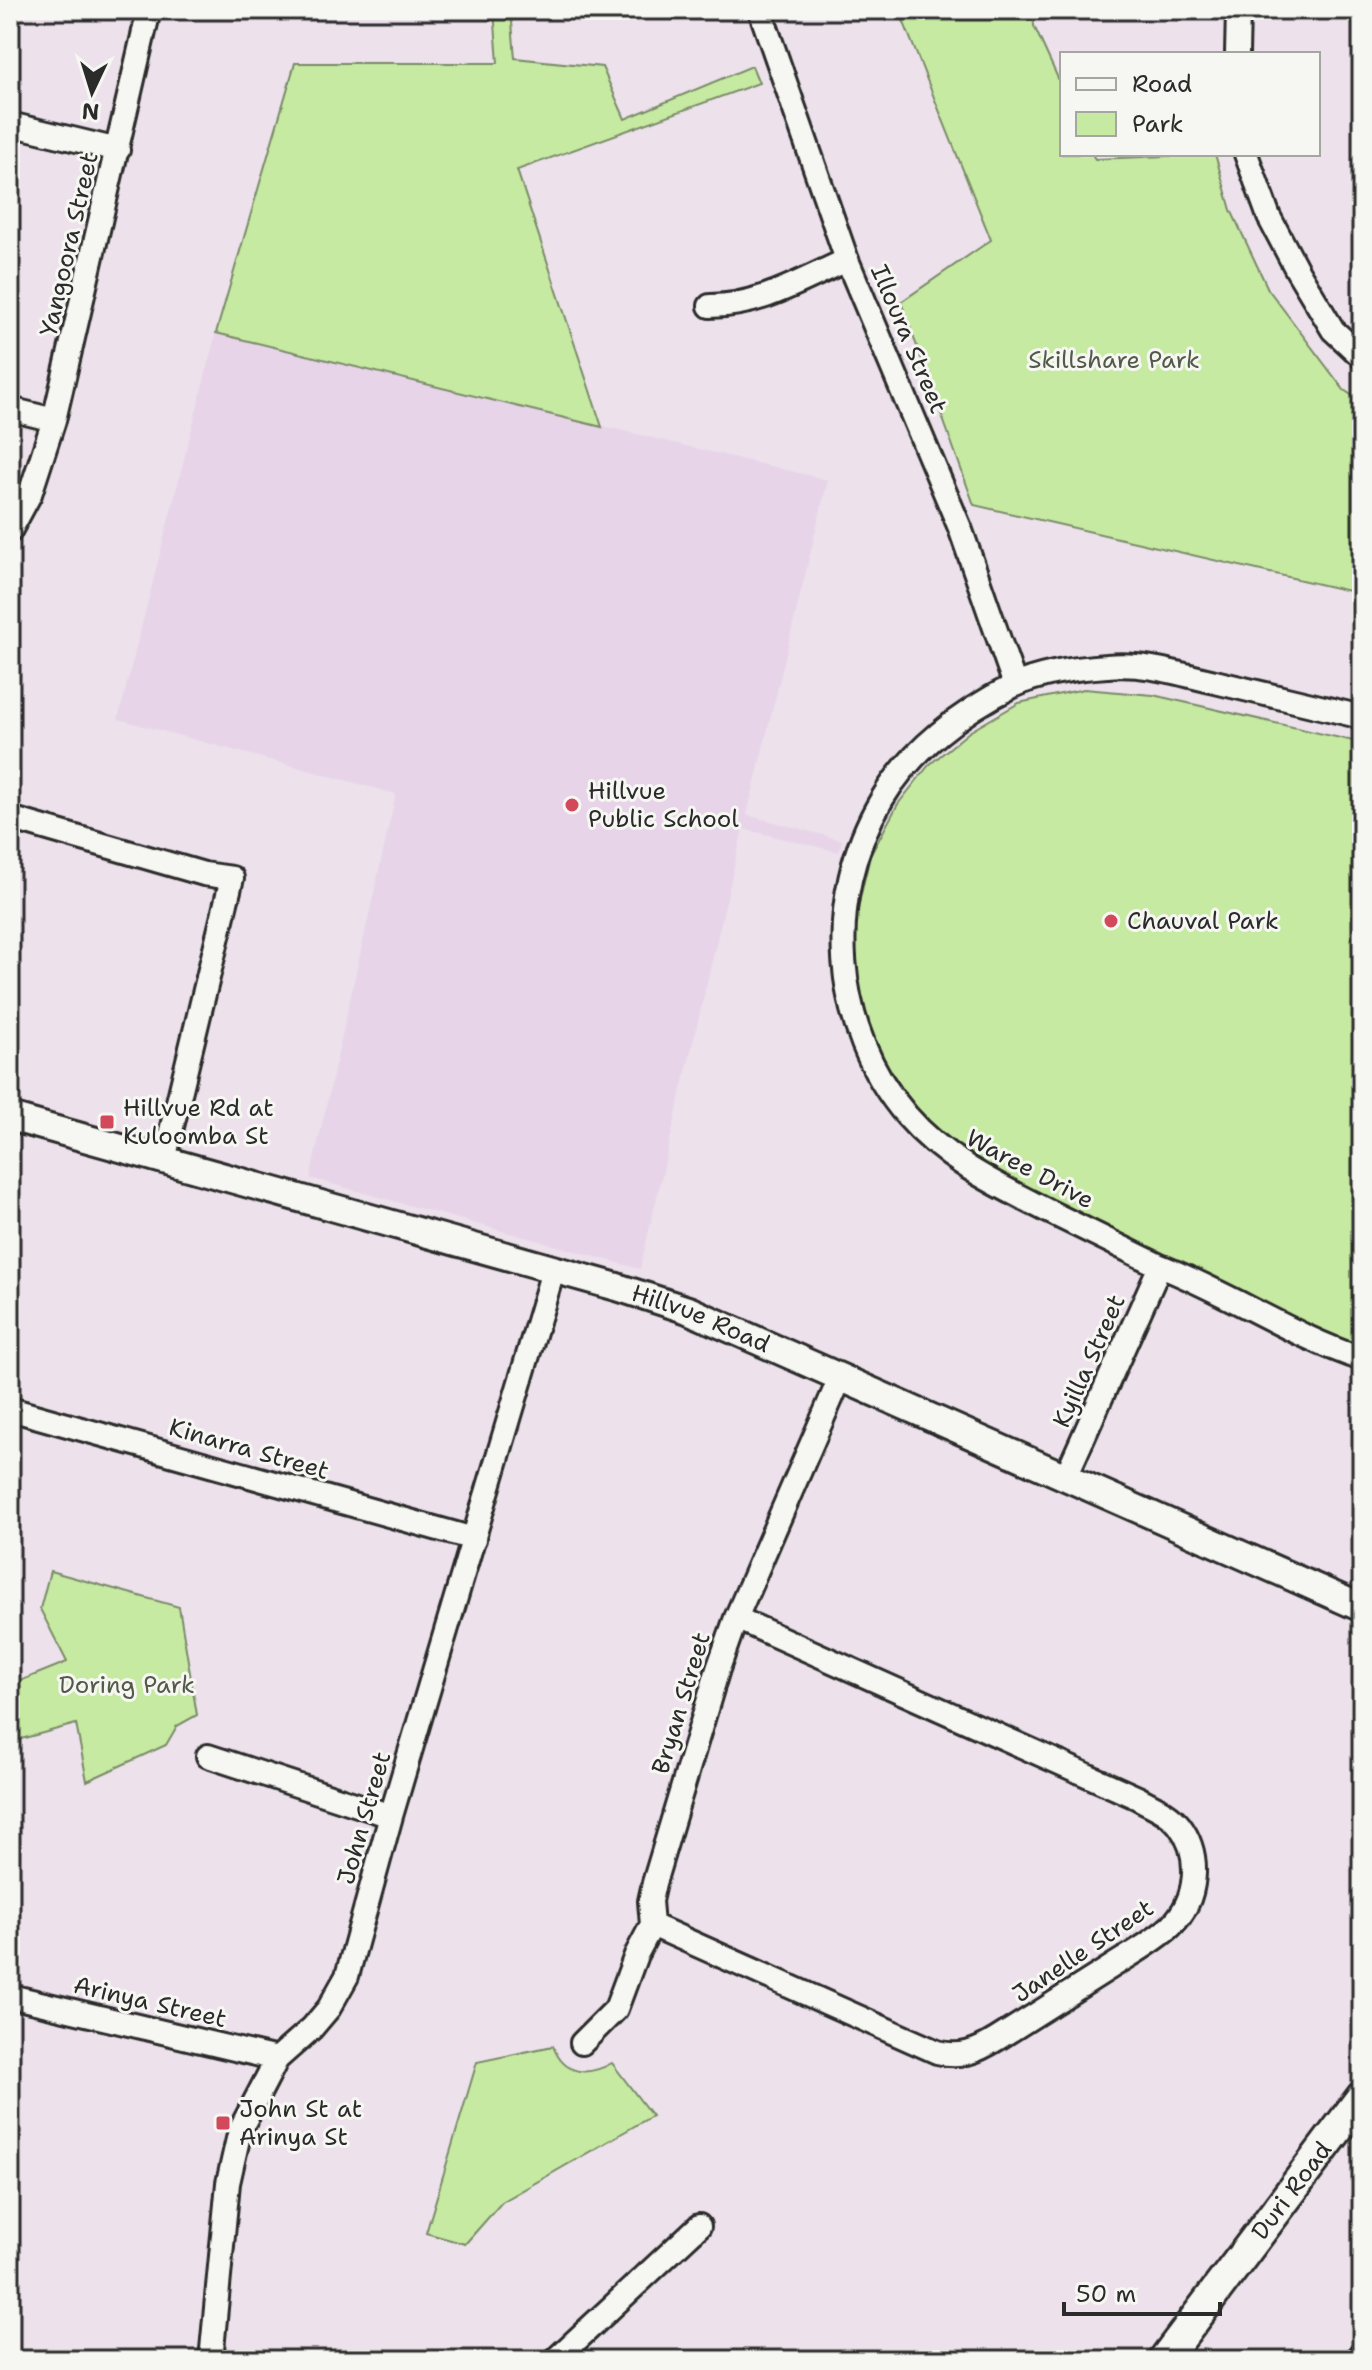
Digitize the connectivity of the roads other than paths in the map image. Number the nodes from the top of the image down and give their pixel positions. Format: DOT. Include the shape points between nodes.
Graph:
graph roads {
  1 [pos="149,10"];
  2 [pos="760,10"];
  3 [pos="1238,10"];
  4 [pos="1237,52"];
  5 [pos="10,124"];
  6 [pos="118,150"];
  7 [pos="1247,156"];
  8 [pos="847,260"];
  9 [pos="710,306"];
  10 [pos="1362,357"];
  11 [pos="10,409"];
  12 [pos="54,420"];
  13 [pos="10,531"];
  14 [pos="1015,685"];
  15 [pos="1362,717"];
  16 [pos="10,818"];
  17 [pos="10,1117"];
  18 [pos="164,1160"];
  19 [pos="1160,1266"];
  20 [pos="553,1271"];
  21 [pos="1362,1359"];
  22 [pos="841,1376"];
  23 [pos="10,1409"];
  24 [pos="1066,1476"];
  25 [pos="474,1539"];
  26 [pos="1362,1608"];
  27 [pos="736,1618"];
  28 [pos="208,1756"];
  29 [pos="391,1816"];
  30 [pos="652,1925"];
  31 [pos="10,1996"];
  32 [pos="582,2043"];
  33 [pos="277,2059"];
  34 [pos="1362,2097"];
  35 [pos="699,2226"];
  36 [pos="211,2360"];
  37 [pos="555,2360"];
  38 [pos="1164,2360"];
  1 -- 6 [label="street, Yangoora Street"];
  2 -- 8 [label="street, Illoura Street"];
  3 -- 4 [label="street"];
  5 -- 6 [label="street"];
  6 -- 12 [label="street, Yangoora Street"];
  7 -- 10 [label="street" via="1269,217 1297,270 1333,330"];
  8 -- 9 [label="street" via="758,301"];
  8 -- 14 [label="street, Illoura Street" via="960,528"];
  11 -- 12 [label="street"];
  12 -- 13 [label="street, Yangoora Street" via="30,494"];
  14 -- 15 [label="street, Waree Drive" via="1111,665 1155,668"];
  14 -- 19 [label="street, Waree Drive" via="938,734 883,797 861,838 843,924 850,1004 880,1080 948,1155 983,1178"];
  16 -- 18 [label="street" via="232,878"];
  17 -- 18 [label="street, Hillvue Road"];
  18 -- 20 [label="street, Hillvue Road"];
  19 -- 21 [label="street, Waree Drive" via="1328,1348"];
  19 -- 24 [label="street, Kyilla Street"];
  20 -- 22 [label="street, Hillvue Road" via="688,1310"];
  20 -- 25 [label="street, John Street"];
  22 -- 24 [label="street, Hillvue Road"];
  22 -- 27 [label="street, Bryan Street"];
  23 -- 25 [label="street, Kinarra Street"];
  24 -- 26 [label="street, Hillvue Road"];
  25 -- 29 [label="street, John Street"];
  27 -- 30 [label="street, Bryan Street" via="654,1883"];
  27 -- 30 [label="street, Janelle Street" via="1169,1814 1194,1859 1192,1890 1171,1926 1147,1944 997,2039 958,2056 937,2052"];
  28 -- 29 [label="street"];
  29 -- 33 [label="street, John Street" via="347,1976 329,2008"];
  30 -- 32 [label="street, Bryan Street" via="616,2009"];
  31 -- 33 [label="street, Arinya Street"];
  33 -- 36 [label="street, John Street" via="240,2130 233,2155"];
  34 -- 38 [label="main road, Duri Road"];
  35 -- 37 [label="street"];
}
